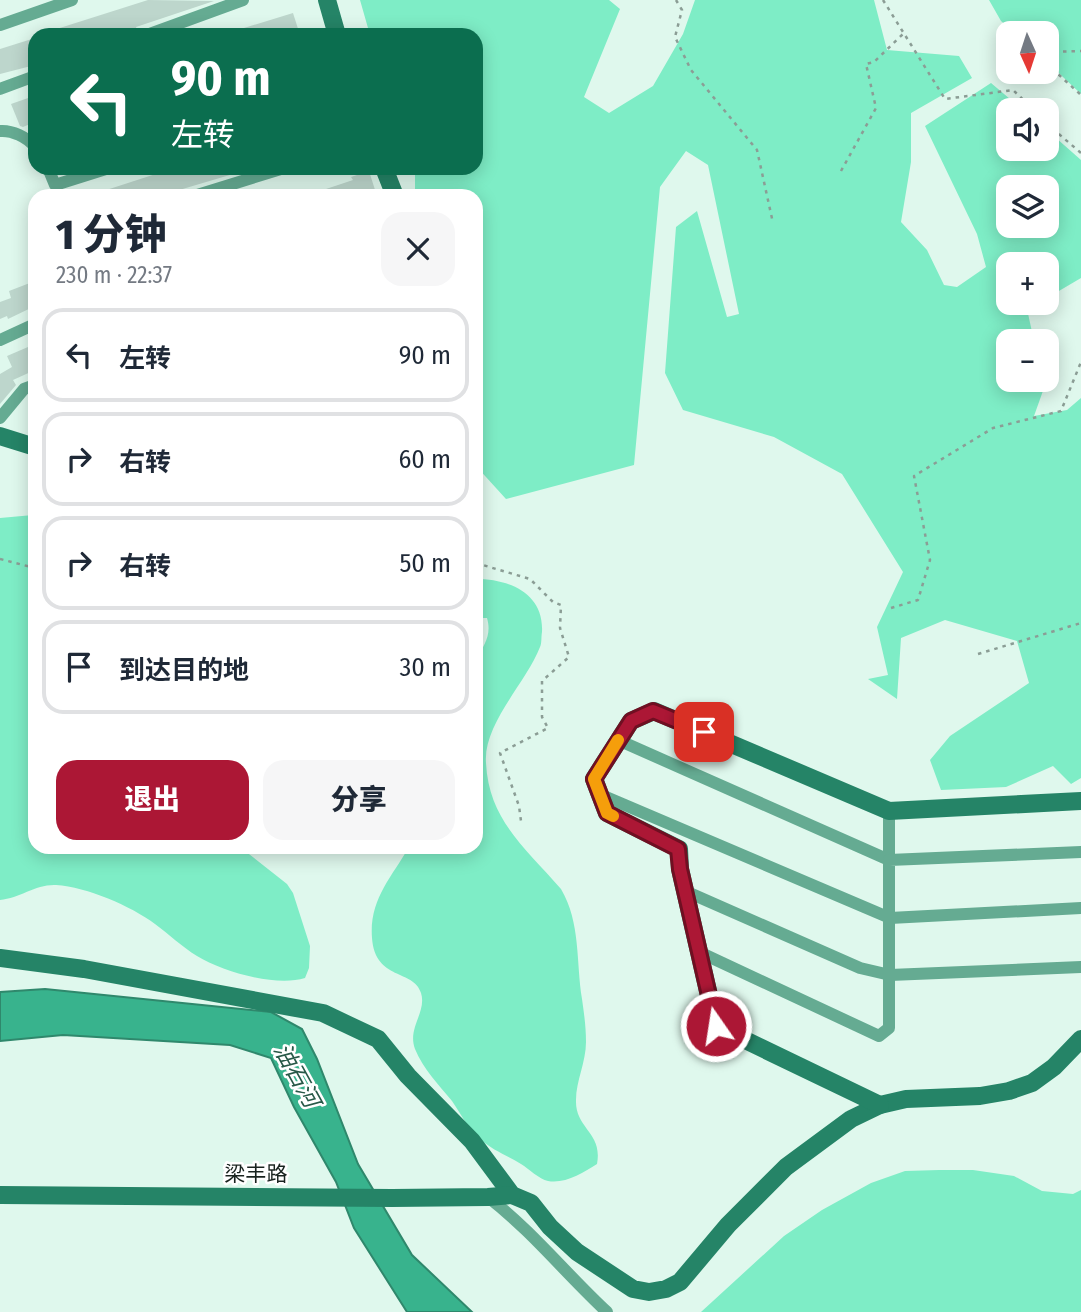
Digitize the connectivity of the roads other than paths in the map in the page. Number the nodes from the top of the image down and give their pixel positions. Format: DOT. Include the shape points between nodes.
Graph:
graph roads {
  1 [pos="72,0"];
  2 [pos="243,0"];
  3 [pos="327,0"];
  4 [pos="0,25"];
  5 [pos="166,28"];
  6 [pos="334,28"];
  7 [pos="28,79"];
  8 [pos="0,89"];
  9 [pos="0,131"];
  10 [pos="28,139"];
  11 [pos="51,175"];
  12 [pos="87,175"];
  13 [pos="262,175"];
  14 [pos="216,189"];
  15 [pos="28,327"];
  16 [pos="0,340"];
  17 [pos="28,388"];
  18 [pos="0,418"];
  19 [pos="0,436"];
  20 [pos="28,445"];
  21 [pos="618,740"];
  22 [pos="599,794"];
  23 [pos="1081,801"];
  24 [pos="889,811"];
  25 [pos="1081,852"];
  26 [pos="889,860"];
  27 [pos="685,891"];
  28 [pos="1081,908"];
  29 [pos="890,918"];
  30 [pos="699,952"];
  31 [pos="0,958"];
  32 [pos="1081,967"];
  33 [pos="890,975"];
  34 [pos="1081,1039"];
  35 [pos="880,1105"];
  36 [pos="0,1195"];
  37 [pos="512,1195"];
  38 [pos="488,1197"];
  39 [pos="607,1312"];
  1 -- 4 [label="street"];
  2 -- 5 [label="street"];
  3 -- 6 [label="street"];
  7 -- 8 [label="street"];
  9 -- 10 [label="street"];
  11 -- 12 [label="street" via="55,185"];
  13 -- 14 [label="street"];
  15 -- 16 [label="street"];
  17 -- 18 [label="street"];
  19 -- 20 [label="street"];
  21 -- 22 [label="street" via="594,779"];
  21 -- 24 [label="street" via="631,721 653,711"];
  21 -- 26 [label="street"];
  22 -- 27 [label="street" via="607,813 678,849"];
  22 -- 29 [label="street"];
  23 -- 24 [label="street"];
  24 -- 26 [label="street"];
  25 -- 26 [label="street"];
  26 -- 29 [label="street"];
  27 -- 30 [label="street"];
  27 -- 33 [label="street" via="860,968"];
  28 -- 29 [label="street"];
  29 -- 33 [label="street"];
  30 -- 33 [label="street" via="879,1036 890,1028"];
  30 -- 35 [label="street" via="716,1026"];
  31 -- 37 [label="street" via="323,1013 378,1039 471,1141"];
  32 -- 33 [label="street"];
  34 -- 35 [label="street" via="1032,1083 1009,1091"];
  35 -- 37 [label="street" via="851,1119 786,1167 680,1282 666,1289 633,1289 578,1252 531,1203"];
  36 -- 38 [label="street, 梁丰路"];
  37 -- 38 [label="street, 梁丰路"];
  38 -- 39 [label="street" via="543,1245"];
}
